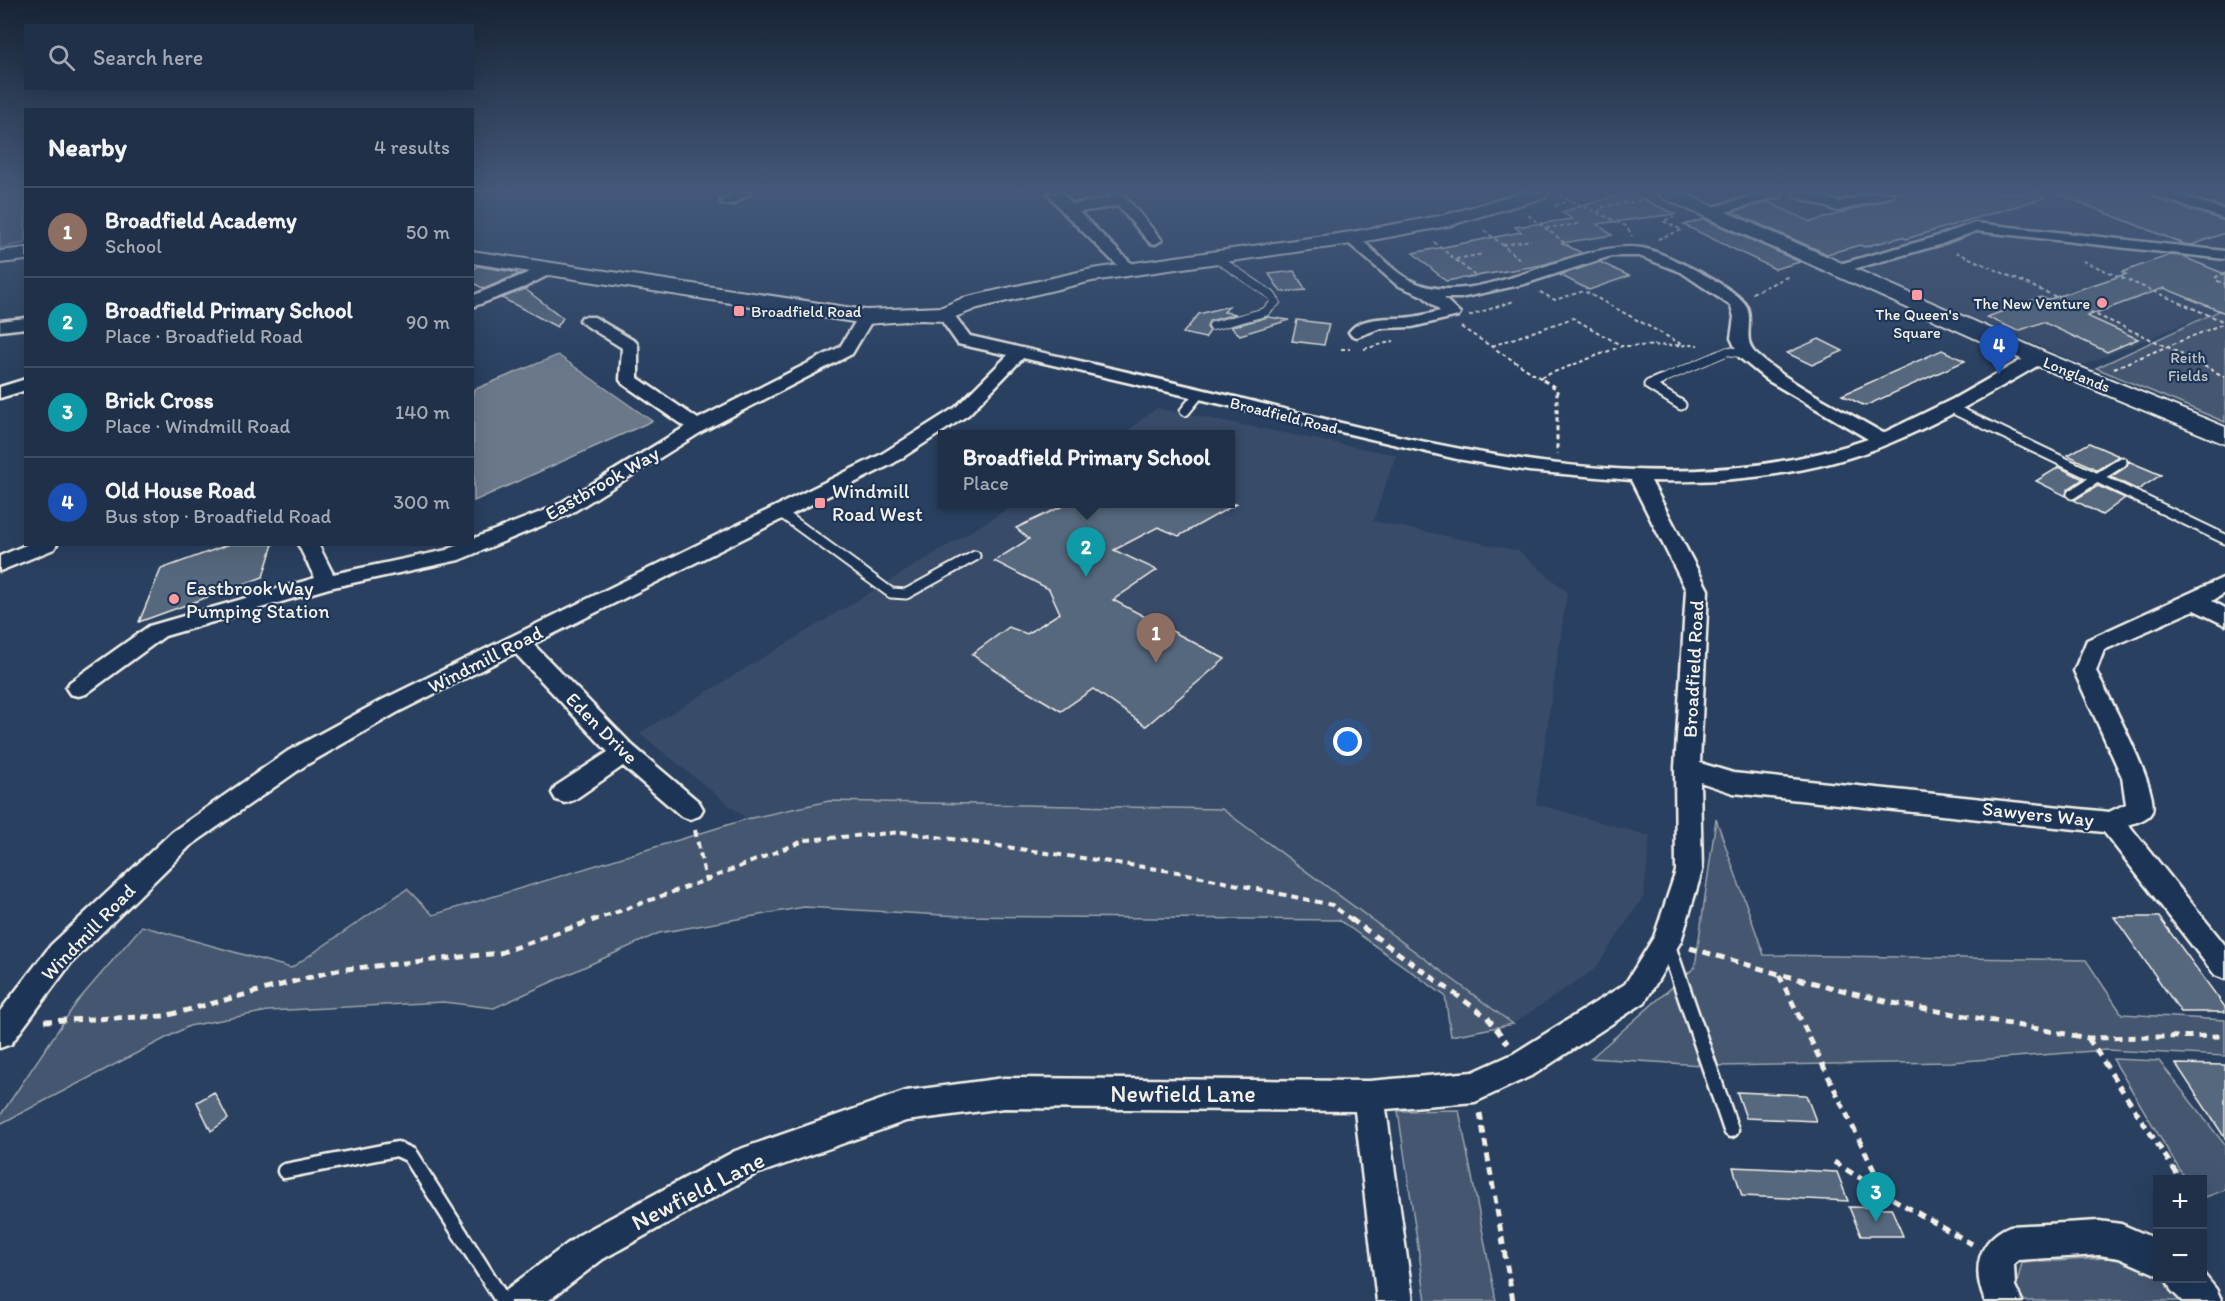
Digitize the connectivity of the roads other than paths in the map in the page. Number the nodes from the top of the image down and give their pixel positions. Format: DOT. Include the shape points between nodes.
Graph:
graph roads {
  1 [pos="24,254"];
  2 [pos="1113,254"];
  3 [pos="1238,254"];
  4 [pos="1369,254"];
  5 [pos="1605,254"];
  6 [pos="1650,254"];
  7 [pos="1808,254"];
  8 [pos="1892,254"];
  9 [pos="2204,254"];
  10 [pos="2224,256"];
  11 [pos="0,257"];
  12 [pos="474,257"];
  13 [pos="1215,257"];
  14 [pos="549,268"];
  15 [pos="1841,268"];
  16 [pos="1128,269"];
  17 [pos="1429,293"];
  18 [pos="474,301"];
  19 [pos="945,314"];
  20 [pos="866,317"];
  21 [pos="588,320"];
  22 [pos="24,323"];
  23 [pos="0,326"];
  24 [pos="1213,326"];
  25 [pos="1357,332"];
  26 [pos="1744,349"];
  27 [pos="1020,352"];
  28 [pos="2038,358"];
  29 [pos="24,385"];
  30 [pos="0,393"];
  31 [pos="1199,394"];
  32 [pos="1681,405"];
  33 [pos="1951,408"];
  34 [pos="1185,411"];
  35 [pos="697,427"];
  36 [pos="2225,436"];
  37 [pos="1883,440"];
  38 [pos="2122,462"];
  39 [pos="1639,476"];
  40 [pos="2097,478"];
  41 [pos="2072,494"];
  42 [pos="780,512"];
  43 [pos="2225,538"];
  44 [pos="42,546"];
  45 [pos="309,546"];
  46 [pos="975,556"];
  47 [pos="0,564"];
  48 [pos="327,582"];
  49 [pos="2225,584"];
  50 [pos="2195,601"];
  51 [pos="2225,618"];
  52 [pos="519,642"];
  53 [pos="78,688"];
  54 [pos="624,753"];
  55 [pos="1687,768"];
  56 [pos="565,793"];
  57 [pos="690,809"];
  58 [pos="2111,822"];
  59 [pos="1667,941"];
  60 [pos="2225,966"];
  61 [pos="4,1028"];
  62 [pos="1369,1096"];
  63 [pos="1731,1130"];
  64 [pos="285,1171"];
  65 [pos="2153,1256"];
  66 [pos="2188,1283"];
  67 [pos="503,1301"];
  68 [pos="519,1301"];
  69 [pos="1395,1301"];
  70 [pos="2004,1301"];
  71 [pos="2204,1301"];
  1 -- 11 [label="street"];
  2 -- 16 [label="street"];
  3 -- 13 [label="street"];
  4 -- 17 [label="street" via="1402,282"];
  5 -- 17 [label="street" via="1536,281 1460,293"];
  6 -- 26 [label="street" via="1686,269 1738,304 1742,316 1739,338"];
  7 -- 15 [label="street, Longlands"];
  8 -- 15 [label="street"];
  9 -- 10 [label="street"];
  12 -- 14 [label="street"];
  13 -- 16 [label="street"];
  13 -- 24 [label="lane" via="1276,302 1265,312"];
  14 -- 18 [label="street"];
  14 -- 20 [label="street"];
  15 -- 28 [label="street, Longlands"];
  16 -- 19 [label="street" via="971,303"];
  17 -- 25 [label="street" via="1452,313 1448,318 1379,323"];
  19 -- 20 [label="street"];
  19 -- 27 [label="street, Broadfield Road" via="964,340"];
  20 -- 35 [label="street, Eastbrook Way" via="846,350"];
  21 -- 35 [label="street" via="630,346 629,380"];
  22 -- 23 [label="street"];
  26 -- 32 [label="lane" via="1728,351 1649,385"];
  26 -- 37 [label="street" via="1773,376"];
  27 -- 31 [label="street, Broadfield Road"];
  27 -- 42 [label="street, Windmill Road" via="962,411 887,459"];
  28 -- 33 [label="street, Broadfield Road"];
  28 -- 36 [label="street, Longlands"];
  29 -- 30 [label="street"];
  31 -- 34 [label="lane"];
  31 -- 39 [label="street, Broadfield Road" via="1383,439 1557,470"];
  33 -- 37 [label="street, Broadfield Road"];
  33 -- 40 [label="lane"];
  35 -- 48 [label="street, Eastbrook Way" via="563,510 452,555"];
  37 -- 39 [label="street, Broadfield Road" via="1821,459 1742,472"];
  38 -- 40 [label="lane"];
  39 -- 55 [label="street, Broadfield Road" via="1697,590"];
  40 -- 41 [label="lane"];
  40 -- 43 [label="lane"];
  42 -- 46 [label="lane" via="891,594 906,594"];
  42 -- 52 [label="street, Windmill Road"];
  44 -- 47 [label="street"];
  45 -- 48 [label="street"];
  48 -- 53 [label="street, Eastbrook Way" via="157,631"];
  49 -- 50 [label="street, Sawyers Way"];
  50 -- 51 [label="street"];
  50 -- 58 [label="street, Sawyers Way" via="2095,645 2085,671 2134,777 2140,809"];
  52 -- 54 [label="street, Eden Drive"];
  52 -- 61 [label="street, Windmill Road" via="390,706 297,758 181,839 61,954"];
  54 -- 56 [label="street"];
  54 -- 57 [label="street, Eden Drive"];
  55 -- 58 [label="street, Sawyers Way" via="1733,783"];
  55 -- 59 [label="street, Newfield Lane" via="1689,872"];
  58 -- 60 [label="street"];
  59 -- 62 [label="street, Newfield Lane" via="1635,993 1524,1064 1475,1088"];
  59 -- 63 [label="lane"];
  62 -- 68 [label="street, Newfield Lane" via="1004,1093 906,1106 746,1162 591,1247"];
  62 -- 69 [label="street"];
  64 -- 67 [label="lane" via="397,1149 410,1155"];
  65 -- 70 [label="street" via="2121,1241 2099,1238 2010,1243 1996,1257 1998,1290"];
  66 -- 71 [label="street"];
}
